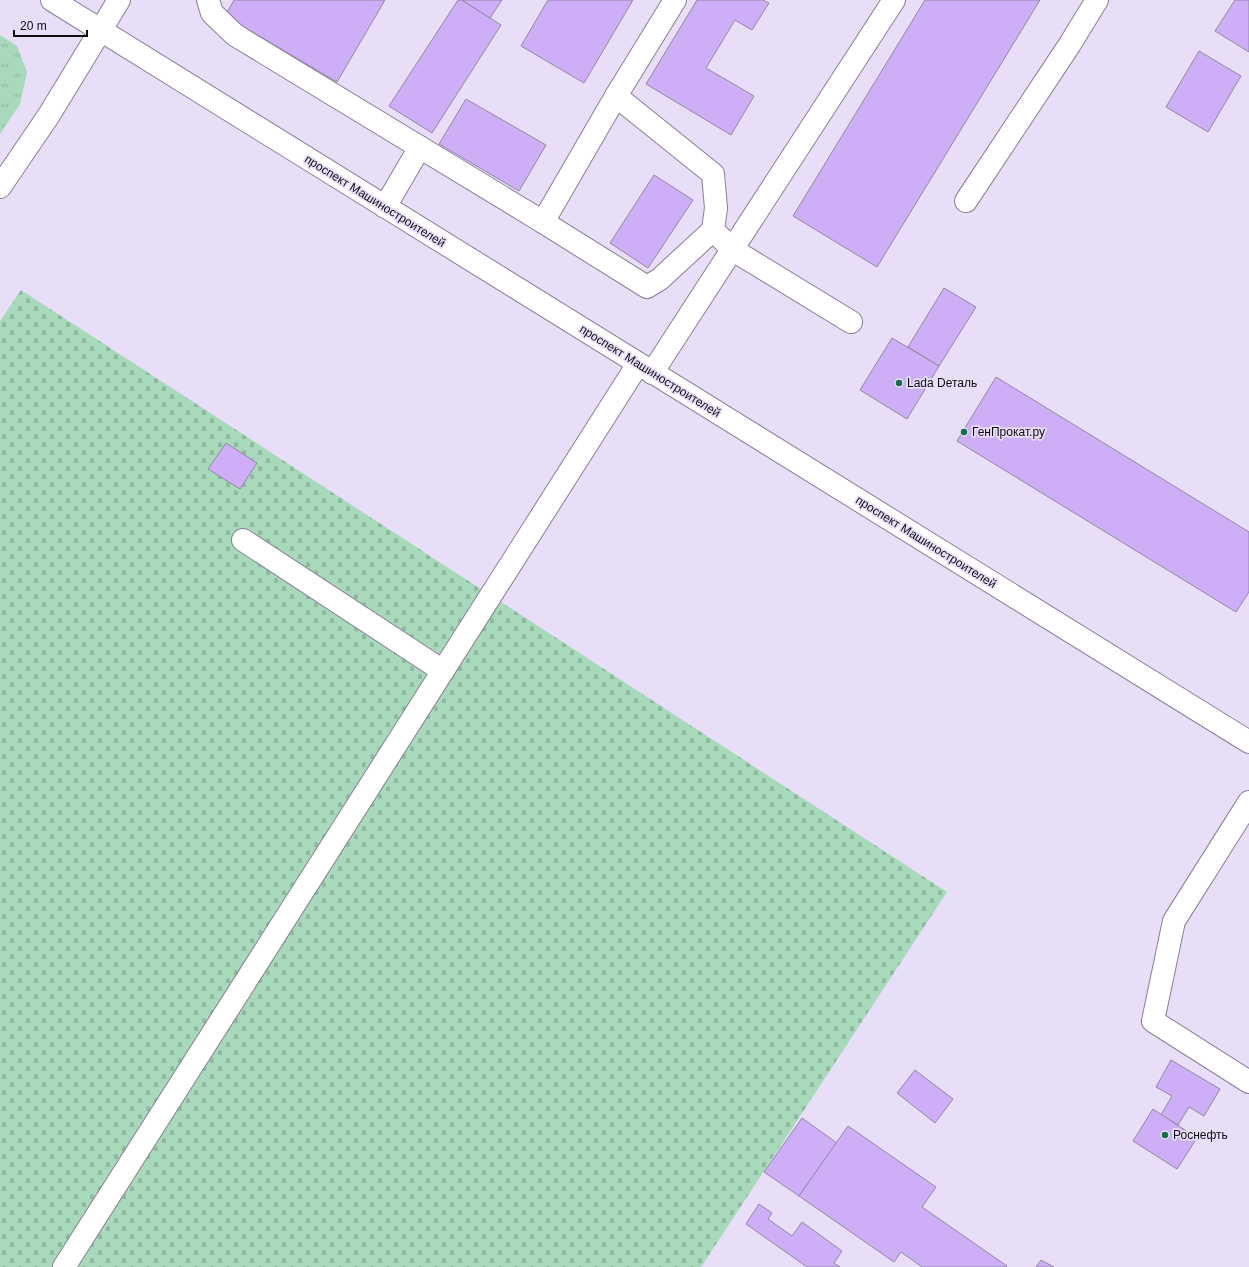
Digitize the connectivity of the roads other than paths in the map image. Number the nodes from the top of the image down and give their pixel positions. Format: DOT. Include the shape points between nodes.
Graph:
graph roads {
  1 [pos="52,0"];
  2 [pos="119,0"];
  3 [pos="208,0"];
  4 [pos="675,0"];
  5 [pos="894,0"];
  6 [pos="1097,0"];
  7 [pos="101,31"];
  8 [pos="616,96"];
  9 [pos="420,147"];
  10 [pos="0,187"];
  11 [pos="966,201"];
  12 [pos="385,207"];
  13 [pos="543,222"];
  14 [pos="712,230"];
  15 [pos="733,250"];
  16 [pos="851,322"];
  17 [pos="645,369"];
  18 [pos="243,540"];
  19 [pos="443,671"];
  20 [pos="1249,742"];
  21 [pos="1249,802"];
  22 [pos="1249,1082"];
  23 [pos="64,1267"];
  1 -- 7 [label="main road, проспект Машиностроителей"];
  2 -- 7 [label="main road"];
  3 -- 9 [label="main road" via="212,12 235,35"];
  4 -- 8 [label="main road"];
  5 -- 15 [label="main road"];
  6 -- 11 [label="main road"];
  7 -- 10 [label="main road" via="49,115"];
  7 -- 12 [label="main road, проспект Машиностроителей"];
  8 -- 13 [label="main road"];
  8 -- 14 [label="main road" via="713,174 716,208"];
  9 -- 12 [label="main road"];
  9 -- 13 [label="main road"];
  12 -- 17 [label="main road, проспект Машиностроителей"];
  13 -- 14 [label="main road" via="647,287 660,279"];
  14 -- 15 [label="main road"];
  15 -- 16 [label="main road"];
  15 -- 17 [label="main road"];
  17 -- 19 [label="main road"];
  17 -- 20 [label="main road, проспект Машиностроителей"];
  18 -- 19 [label="main road"];
  19 -- 23 [label="main road"];
  21 -- 22 [label="main road" via="1174,921 1153,1021"];
}
